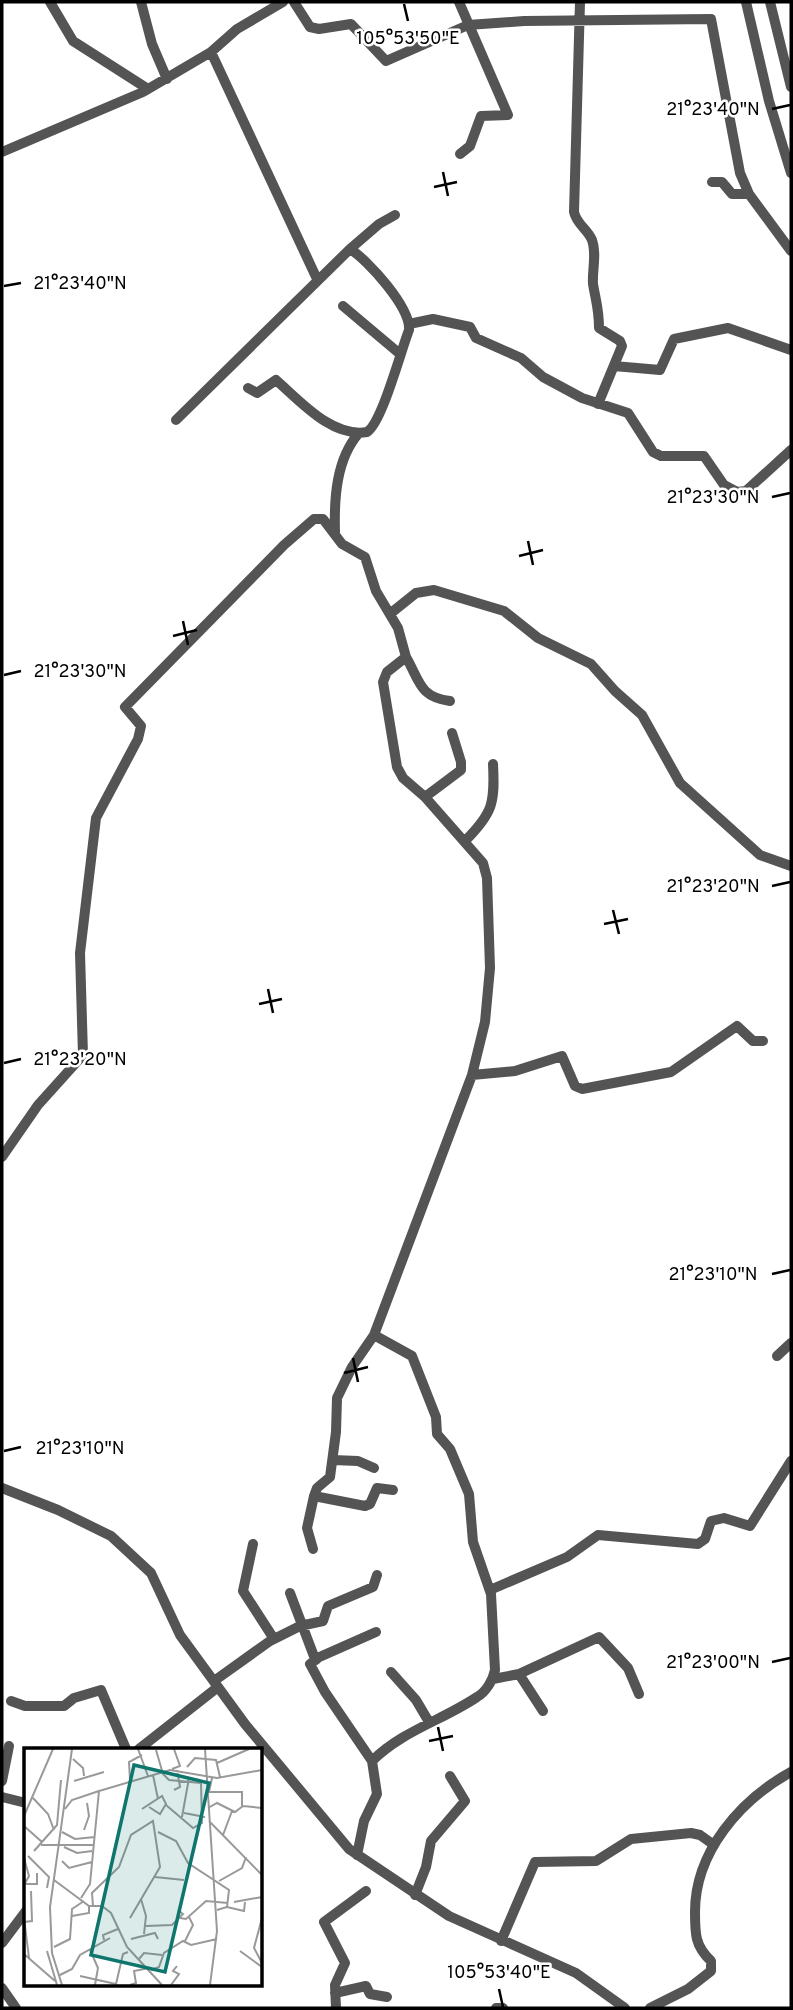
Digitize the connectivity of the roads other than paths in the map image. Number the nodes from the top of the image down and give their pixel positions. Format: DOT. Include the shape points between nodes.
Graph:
graph roads {
  1 [pos="50,2"];
  2 [pos="141,2"];
  3 [pos="283,2"];
  4 [pos="294,2"];
  5 [pos="459,2"];
  6 [pos="580,2"];
  7 [pos="746,2"];
  8 [pos="770,2"];
  9 [pos="580,22"];
  10 [pos="468,25"];
  11 [pos="211,52"];
  12 [pos="167,79"];
  13 [pos="791,87"];
  14 [pos="148,89"];
  15 [pos="2,152"];
  16 [pos="460,154"];
  17 [pos="791,173"];
  18 [pos="712,182"];
  19 [pos="749,194"];
  20 [pos="395,215"];
  21 [pos="350,249"];
  22 [pos="791,251"];
  23 [pos="317,279"];
  24 [pos="343,306"];
  25 [pos="409,324"];
  26 [pos="791,350"];
  27 [pos="400,354"];
  28 [pos="614,366"];
  29 [pos="247,388"];
  30 [pos="598,404"];
  31 [pos="176,420"];
  32 [pos="359,433"];
  33 [pos="791,450"];
  34 [pos="335,532"];
  35 [pos="391,613"];
  36 [pos="406,657"];
  37 [pos="450,701"];
  38 [pos="452,733"];
  39 [pos="493,764"];
  40 [pos="425,797"];
  41 [pos="465,841"];
  42 [pos="791,866"];
  43 [pos="763,1041"];
  44 [pos="471,1075"];
  45 [pos="2,1157"];
  46 [pos="374,1335"];
  47 [pos="791,1343"];
  48 [pos="777,1356"];
  49 [pos="333,1460"];
  50 [pos="791,1461"];
  51 [pos="374,1468"];
  52 [pos="2,1488"];
  53 [pos="393,1490"];
  54 [pos="314,1496"];
  55 [pos="253,1544"];
  56 [pos="313,1549"];
  57 [pos="377,1575"];
  58 [pos="490,1590"];
  59 [pos="290,1593"];
  60 [pos="302,1626"];
  61 [pos="376,1632"];
  62 [pos="274,1639"];
  63 [pos="317,1659"];
  64 [pos="391,1672"];
  65 [pos="519,1674"];
  66 [pos="493,1679"];
  67 [pos="216,1684"];
  68 [pos="639,1694"];
  69 [pos="11,1701"];
  70 [pos="543,1711"];
  71 [pos="429,1722"];
  72 [pos="9,1746"];
  73 [pos="126,1748"];
  74 [pos="140,1748"];
  75 [pos="372,1761"];
  76 [pos="791,1772"];
  77 [pos="450,1776"];
  78 [pos="2,1781"];
  79 [pos="2,1797"];
  80 [pos="24,1802"];
  81 [pos="714,1845"];
  82 [pos="357,1855"];
  83 [pos="366,1891"];
  84 [pos="415,1895"];
  85 [pos="24,1914"];
  86 [pos="501,1941"];
  87 [pos="2,1943"];
  88 [pos="2,1988"];
  89 [pos="335,1993"];
  90 [pos="387,1997"];
  91 [pos="618,2006"];
  92 [pos="16,2008"];
  93 [pos="336,2008"];
  94 [pos="496,2008"];
  95 [pos="503,2008"];
  96 [pos="650,2008"];
  1 -- 14 [label="street" via="73,41"];
  2 -- 12 [label="street"];
  3 -- 11 [label="street" via="237,29"];
  4 -- 10 [label="street" via="310,27 351,24 386,61"];
  5 -- 10 [label="street"];
  6 -- 9 [label="street"];
  7 -- 17 [label="street"];
  8 -- 13 [label="street"];
  9 -- 10 [label="street"];
  9 -- 19 [label="street" via="711,19 734,152"];
  9 -- 28 [label="street" via="574,212 593,244 599,328 622,344"];
  10 -- 16 [label="street" via="508,115 481,116 470,146"];
  11 -- 12 [label="street"];
  11 -- 23 [label="street"];
  12 -- 14 [label="street"];
  14 -- 15 [label="street"];
  18 -- 19 [label="street" via="722,183 732,194"];
  19 -- 22 [label="street"];
  20 -- 21 [label="street"];
  21 -- 23 [label="street"];
  21 -- 25 [label="street" via="375,270"];
  23 -- 31 [label="street"];
  24 -- 27 [label="street"];
  25 -- 27 [label="street"];
  25 -- 30 [label="street" via="433,319 470,327 479,340 521,358 543,377"];
  26 -- 28 [label="street" via="727,328 674,340 660,370"];
  27 -- 32 [label="street" via="374,426"];
  28 -- 30 [label="street"];
  29 -- 32 [label="street" via="257,393 276,380 327,422"];
  30 -- 33 [label="street" via="632,416 646,442 661,456 706,457 724,485 737,492 746,491"];
  32 -- 34 [label="street" via="346,455 335,495"];
  34 -- 35 [label="street" via="342,544 365,557 376,591"];
  34 -- 45 [label="street" via="323,519 314,519 125,707 141,726 96,818 80,953 83,1055 38,1105"];
  35 -- 36 [label="street"];
  35 -- 42 [label="street" via="416,593 434,590 504,611 538,638 591,664 642,715 680,783 760,855"];
  36 -- 37 [label="street" via="425,694"];
  36 -- 40 [label="street" via="384,676 391,747 399,773"];
  38 -- 40 [label="street" via="461,770"];
  39 -- 41 [label="street" via="491,812"];
  40 -- 41 [label="street"];
  41 -- 44 [label="street" via="486,870 488,930 486,1014"];
  43 -- 44 [label="street" via="753,1041 737,1026 671,1072 582,1089 575,1086 565,1059 557,1055 515,1071"];
  44 -- 46 [label="street"];
  46 -- 49 [label="street" via="338,1392"];
  46 -- 58 [label="street" via="415,1361 436,1417 437,1434 450,1449 469,1494 473,1542"];
  47 -- 48 [label="street"];
  49 -- 51 [label="street" via="358,1461"];
  49 -- 54 [label="street" via="330,1477"];
  50 -- 58 [label="street" via="752,1524 718,1518 711,1521 705,1539 698,1544 598,1535 567,1557"];
  52 -- 67 [label="street" via="111,1536 157,1582 180,1635"];
  53 -- 54 [label="street" via="377,1489 365,1506"];
  54 -- 56 [label="street" via="307,1528"];
  55 -- 62 [label="street" via="243,1591"];
  57 -- 60 [label="street" via="373,1587 328,1606 323,1621"];
  58 -- 66 [label="street"];
  59 -- 60 [label="street"];
  60 -- 62 [label="street"];
  60 -- 63 [label="street"];
  61 -- 63 [label="street"];
  62 -- 67 [label="street"];
  63 -- 75 [label="street" via="310,1664 321,1685"];
  64 -- 71 [label="street"];
  65 -- 66 [label="street"];
  65 -- 68 [label="street" via="599,1637 628,1668"];
  65 -- 70 [label="street"];
  66 -- 71 [label="street" via="477,1698"];
  67 -- 74 [label="street"];
  67 -- 82 [label="street" via="335,1836"];
  69 -- 73 [label="street" via="25,1706 64,1706 101,1690"];
  71 -- 75 [label="street"];
  72 -- 78 [label="street"];
  75 -- 82 [label="street" via="377,1794 364,1821"];
  76 -- 81 [label="street" via="743,1808"];
  77 -- 84 [label="street" via="465,1801 431,1841"];
  79 -- 80 [label="street"];
  81 -- 86 [label="street" via="691,1833 631,1839 596,1861 535,1862"];
  81 -- 96 [label="street" via="699,1875 695,1896 695,1938 711,1961 711,1971"];
  82 -- 84 [label="street"];
  83 -- 89 [label="street" via="324,1922 345,1963"];
  84 -- 86 [label="street"];
  85 -- 87 [label="street"];
  86 -- 91 [label="street" via="576,1973"];
  88 -- 92 [label="street"];
  89 -- 90 [label="street" via="366,1986 370,1994"];
  89 -- 93 [label="street"];
  94 -- 95 [label="street"];
}
